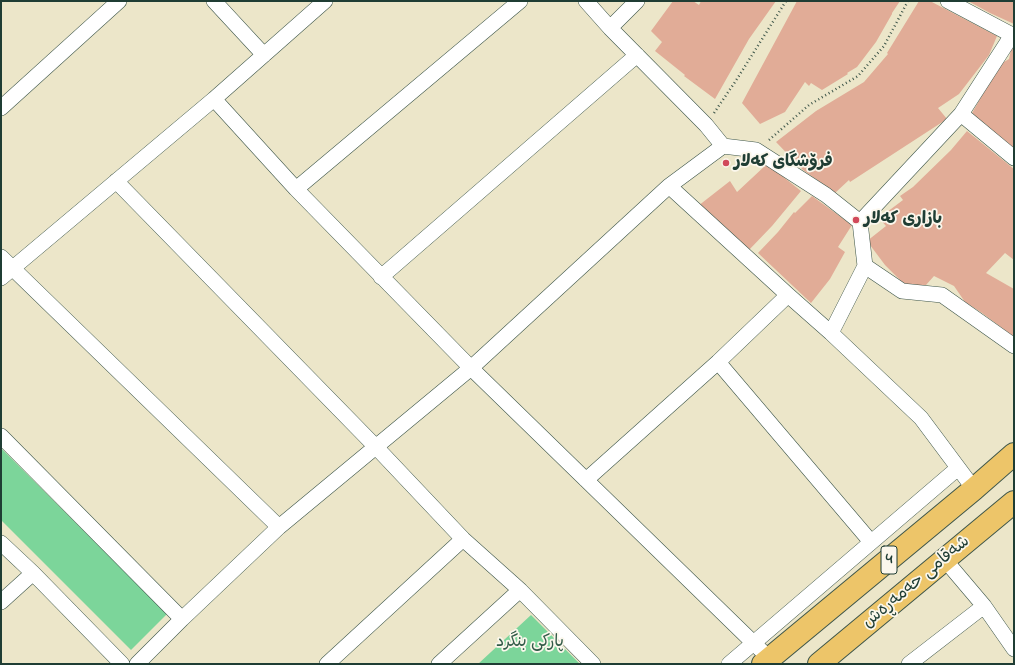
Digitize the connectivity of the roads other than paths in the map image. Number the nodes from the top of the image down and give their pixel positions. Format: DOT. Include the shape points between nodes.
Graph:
graph roads {
  1 [pos="119,1"];
  2 [pos="214,1"];
  3 [pos="325,1"];
  4 [pos="520,1"];
  5 [pos="586,1"];
  6 [pos="638,1"];
  7 [pos="948,1"];
  8 [pos="610,28"];
  9 [pos="1013,34"];
  10 [pos="264,54"];
  11 [pos="638,55"];
  12 [pos="214,99"];
  13 [pos="1,108"];
  14 [pos="961,114"];
  15 [pos="723,146"];
  16 [pos="1014,158"];
  17 [pos="116,181"];
  18 [pos="669,186"];
  19 [pos="296,189"];
  20 [pos="860,222"];
  21 [pos="1,257"];
  22 [pos="864,266"];
  23 [pos="7,273"];
  24 [pos="381,277"];
  25 [pos="788,296"];
  26 [pos="831,333"];
  27 [pos="1014,346"];
  28 [pos="718,362"];
  29 [pos="471,368"];
  30 [pos="1,436"];
  31 [pos="376,447"];
  32 [pos="1014,454"];
  33 [pos="958,468"];
  34 [pos="586,480"];
  35 [pos="974,489"];
  36 [pos="1014,502"];
  37 [pos="279,527"];
  38 [pos="463,539"];
  39 [pos="872,542"];
  40 [pos="1,543"];
  41 [pos="945,560"];
  42 [pos="33,573"];
  43 [pos="520,590"];
  44 [pos="1,602"];
  45 [pos="984,606"];
  46 [pos="182,619"];
  47 [pos="753,643"];
  48 [pos="1014,649"];
  49 [pos="767,661"];
  50 [pos="120,663"];
  51 [pos="137,664"];
  52 [pos="327,664"];
  53 [pos="439,664"];
  54 [pos="593,664"];
  55 [pos="729,664"];
  56 [pos="819,664"];
  57 [pos="909,664"];
  1 -- 13 [label="street"];
  2 -- 10 [label="street"];
  3 -- 10 [label="street"];
  4 -- 19 [label="street"];
  5 -- 8 [label="street"];
  6 -- 8 [label="street"];
  7 -- 9 [label="street"];
  8 -- 11 [label="street"];
  9 -- 14 [label="street"];
  10 -- 12 [label="street"];
  11 -- 15 [label="street"];
  11 -- 24 [label="street"];
  12 -- 17 [label="street"];
  12 -- 19 [label="street"];
  14 -- 16 [label="street"];
  14 -- 20 [label="street"];
  15 -- 18 [label="street"];
  15 -- 20 [label="street" via="756,150 826,195"];
  17 -- 23 [label="street"];
  17 -- 31 [label="street"];
  18 -- 25 [label="street"];
  18 -- 29 [label="street"];
  19 -- 24 [label="street"];
  20 -- 22 [label="street"];
  21 -- 23 [label="street"];
  22 -- 26 [label="street"];
  22 -- 27 [label="street" via="902,291 942,295"];
  23 -- 37 [label="street"];
  24 -- 29 [label="street"];
  25 -- 26 [label="street"];
  25 -- 28 [label="street"];
  26 -- 33 [label="street" via="921,418"];
  28 -- 34 [label="street"];
  28 -- 39 [label="street"];
  29 -- 31 [label="street"];
  29 -- 34 [label="street"];
  30 -- 46 [label="street"];
  31 -- 37 [label="street"];
  31 -- 38 [label="street"];
  32 -- 35 [label="highway, شەقامی حەمەڕەش / 4"];
  33 -- 35 [label="street"];
  33 -- 39 [label="street"];
  34 -- 47 [label="street"];
  35 -- 49 [label="highway, شەقامی حەمەڕەش / 4"];
  36 -- 41 [label="highway, شەقامی حەمەڕەش / 4"];
  37 -- 46 [label="street"];
  38 -- 43 [label="street"];
  38 -- 52 [label="street"];
  39 -- 47 [label="street"];
  40 -- 42 [label="street"];
  41 -- 45 [label="street"];
  41 -- 56 [label="highway, شەقامی حەمەڕەش / 4"];
  42 -- 44 [label="street"];
  42 -- 50 [label="street"];
  43 -- 53 [label="street"];
  43 -- 54 [label="street"];
  45 -- 48 [label="street"];
  45 -- 57 [label="street"];
  46 -- 51 [label="street"];
  47 -- 49 [label="street"];
  47 -- 55 [label="street"];
}
